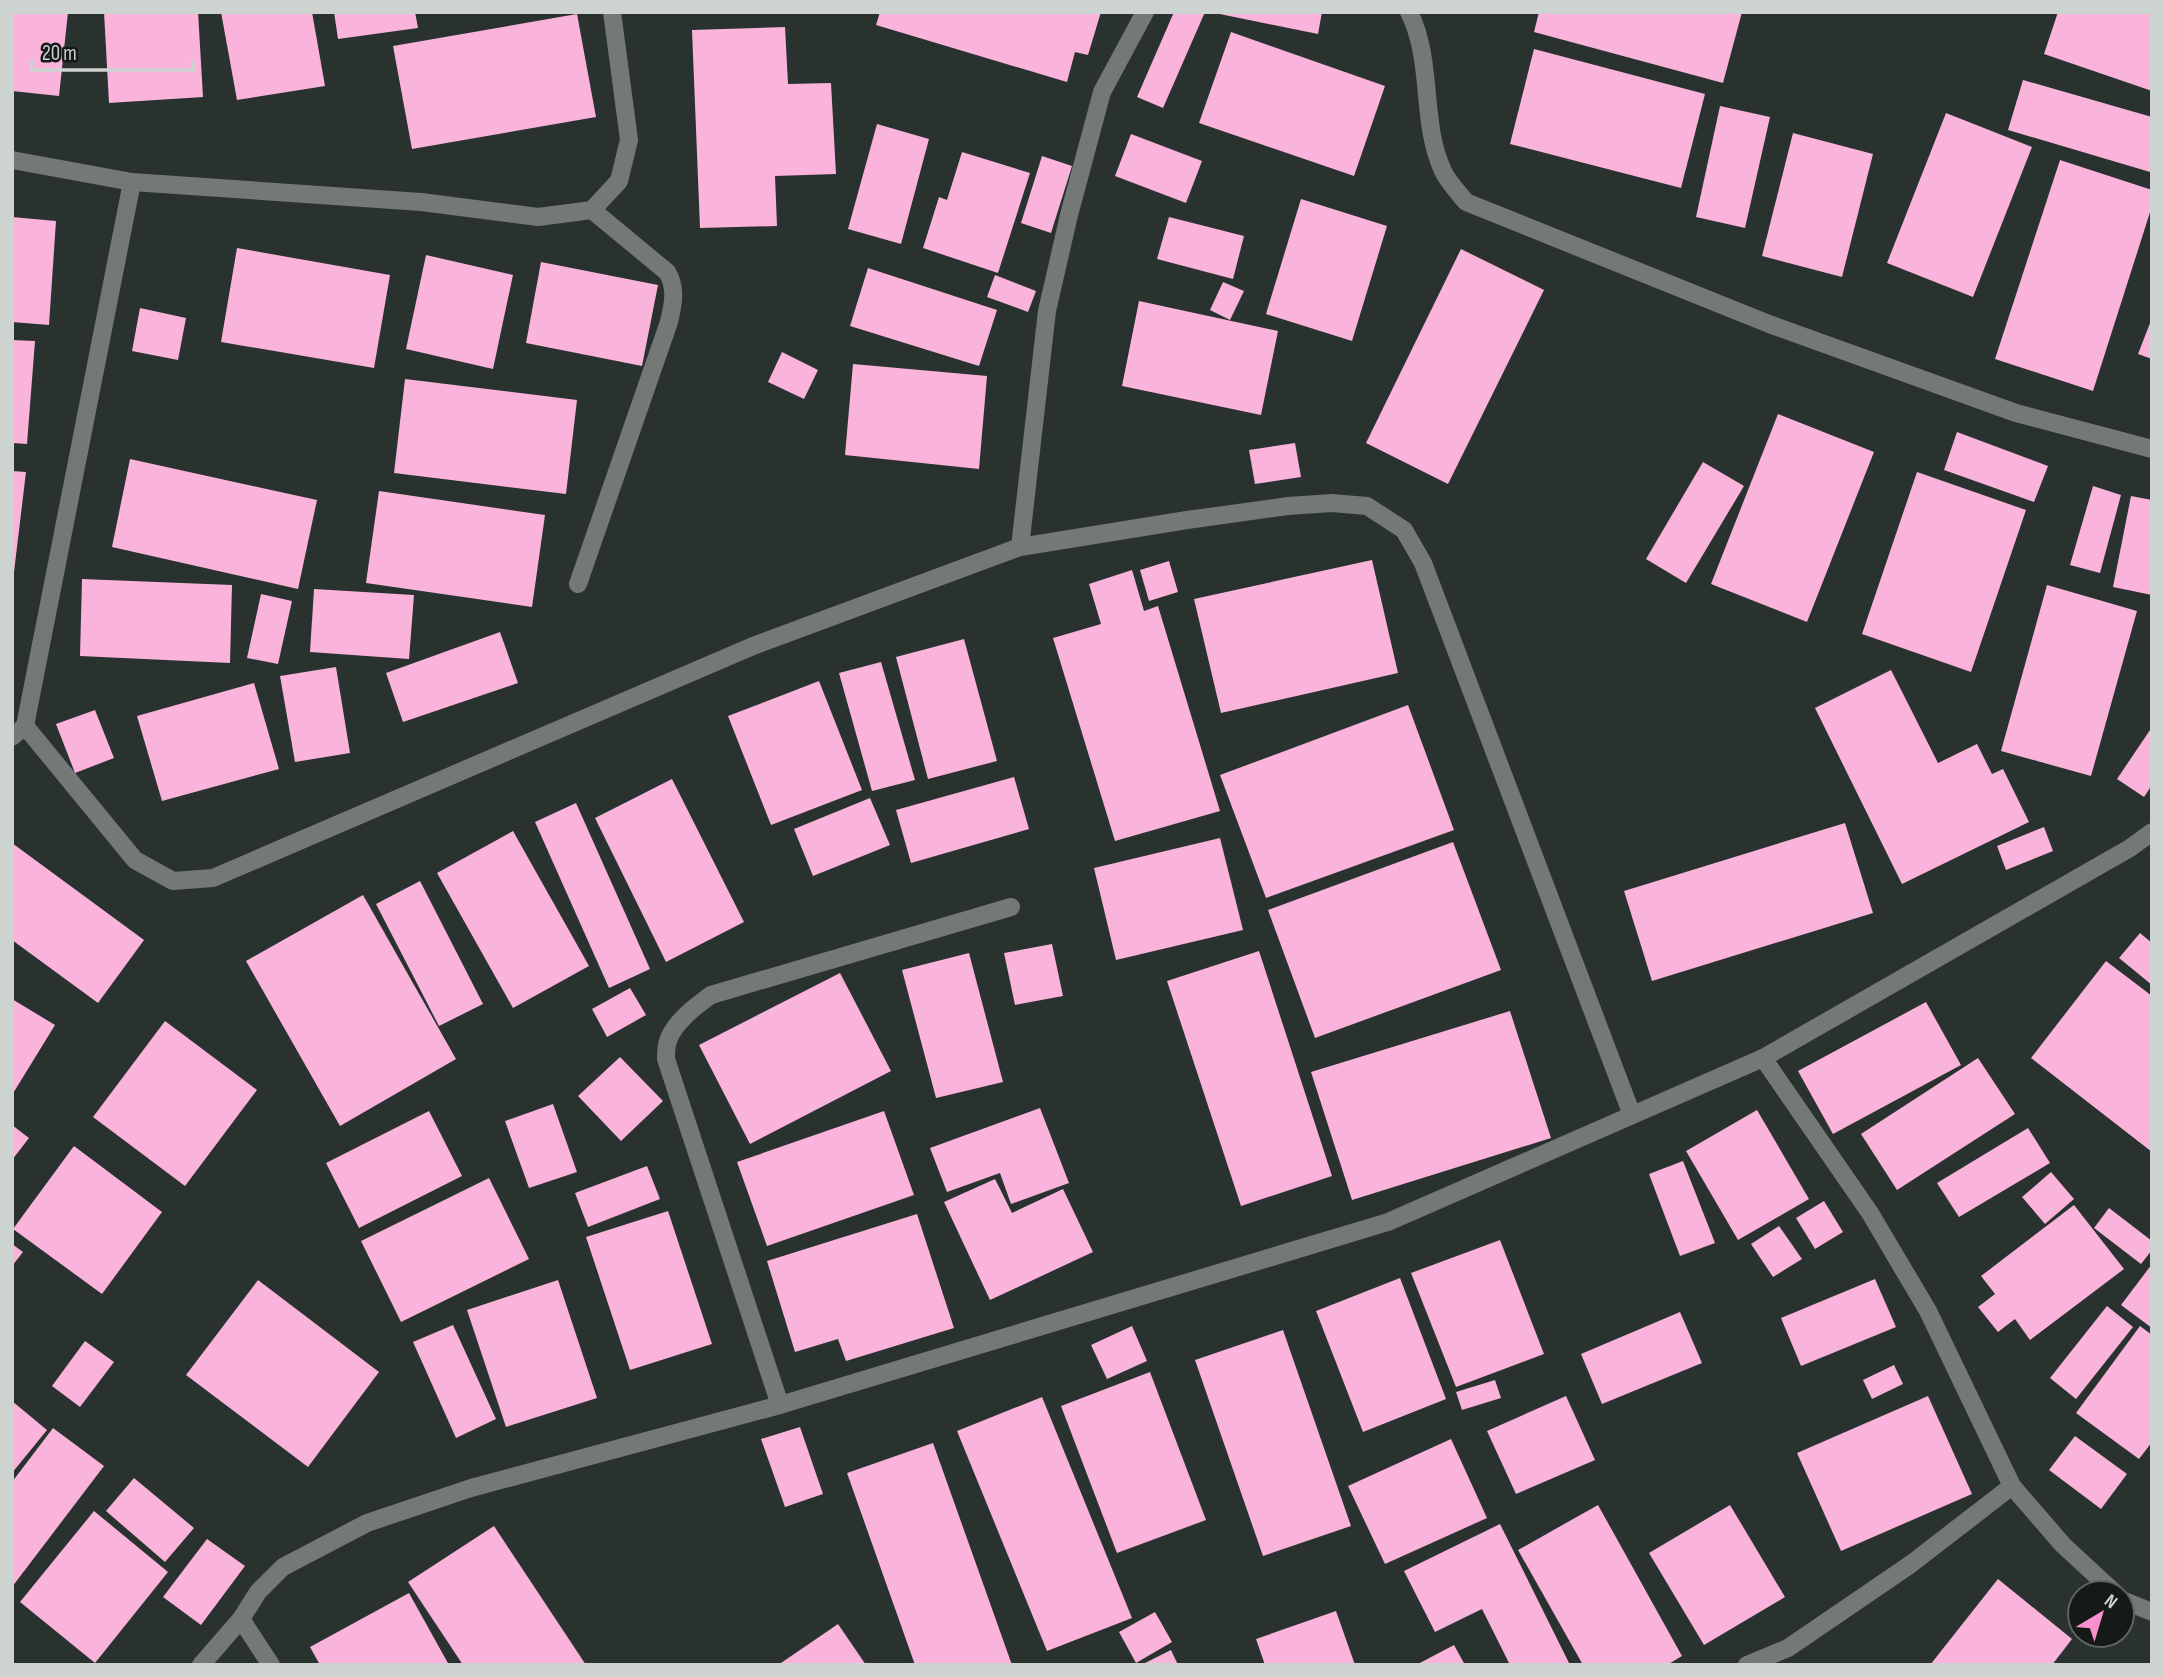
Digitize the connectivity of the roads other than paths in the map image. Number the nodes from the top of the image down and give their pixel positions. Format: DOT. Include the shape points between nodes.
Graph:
graph roads {
  1 [pos="612,12"];
  2 [pos="1145,12"];
  3 [pos="1409,12"];
  4 [pos="12,160"];
  5 [pos="132,182"];
  6 [pos="592,210"];
  7 [pos="2152,449"];
  8 [pos="1020,547"];
  9 [pos="578,584"];
  10 [pos="19,731"];
  11 [pos="2152,832"];
  12 [pos="1011,907"];
  13 [pos="1763,1058"];
  14 [pos="1632,1115"];
  15 [pos="780,1405"];
  16 [pos="2012,1486"];
  17 [pos="2100,1579"];
  18 [pos="241,1619"];
  19 [pos="201,1665"];
  20 [pos="271,1665"];
  21 [pos="1747,1665"];
  1 -- 6 [label="street" via="629,140 619,181"];
  2 -- 8 [label="street" via="1102,92 1046,311"];
  3 -- 7 [label="street" via="1424,59 1434,142 1444,172 1465,202 1769,324 2016,413"];
  4 -- 5 [label="street"];
  5 -- 6 [label="street" via="421,202 538,217"];
  5 -- 10 [label="street"];
  6 -- 9 [label="street" via="667,272 674,296"];
  8 -- 10 [label="street" via="753,646 213,878 173,881 135,860"];
  8 -- 14 [label="street" via="1332,503 1367,506 1404,530 1440,604"];
  11 -- 13 [label="street"];
  12 -- 15 [label="street" via="711,995 668,1040 666,1059"];
  13 -- 14 [label="street"];
  13 -- 16 [label="street" via="1870,1213 1928,1311"];
  14 -- 15 [label="street" via="1388,1222"];
  15 -- 18 [label="street" via="471,1488 367,1522 283,1567 258,1592"];
  16 -- 17 [label="street"];
  16 -- 21 [label="street" via="1911,1564 1788,1648"];
  18 -- 19 [label="street"];
  18 -- 20 [label="street"];
}
